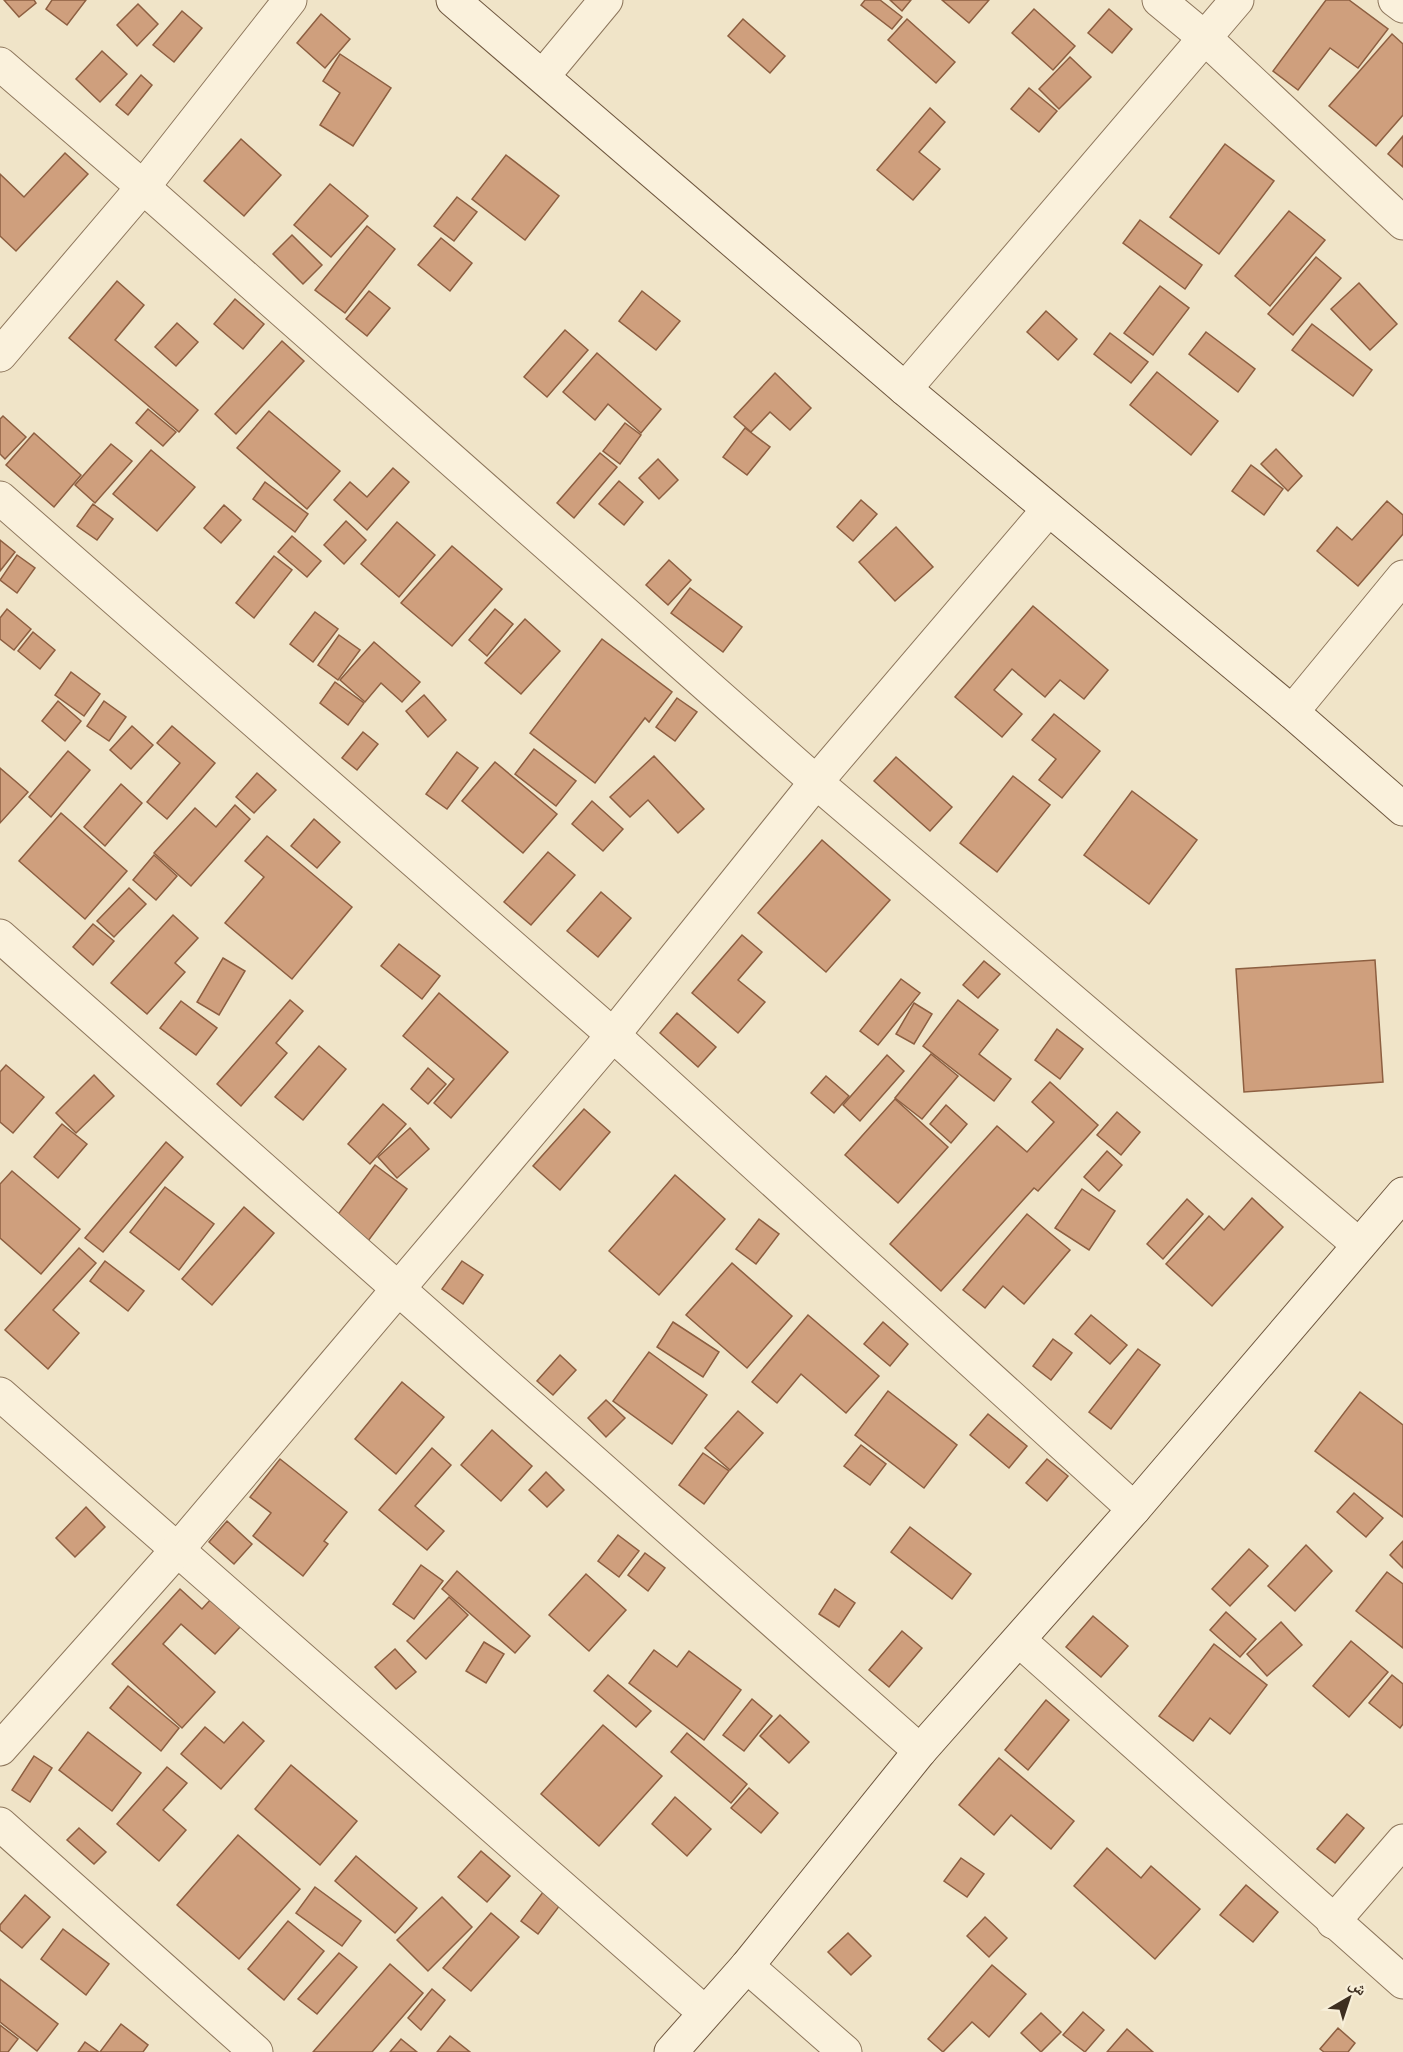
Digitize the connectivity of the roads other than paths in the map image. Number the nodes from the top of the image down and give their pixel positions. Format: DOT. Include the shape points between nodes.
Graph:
graph roads {
  1 [pos="290,0"];
  2 [pos="453,0"];
  3 [pos="606,0"];
  4 [pos="1160,0"];
  5 [pos="1237,0"];
  6 [pos="1395,0"];
  7 [pos="1403,6"];
  8 [pos="1206,39"];
  9 [pos="0,64"];
  10 [pos="543,76"];
  11 [pos="143,187"];
  12 [pos="1403,223"];
  13 [pos="0,355"];
  14 [pos="905,389"];
  15 [pos="0,498"];
  16 [pos="1048,510"];
  17 [pos="1403,577"];
  18 [pos="1292,712"];
  19 [pos="816,782"];
  20 [pos="1403,809"];
  21 [pos="0,936"];
  22 [pos="613,1035"];
  23 [pos="1403,1194"];
  24 [pos="1359,1245"];
  25 [pos="399,1288"];
  26 [pos="0,1394"];
  27 [pos="1134,1509"];
  28 [pos="178,1550"];
  29 [pos="1020,1641"];
  30 [pos="0,1749"];
  31 [pos="920,1751"];
  32 [pos="0,1824"];
  33 [pos="1403,1841"];
  34 [pos="1333,1922"];
  35 [pos="747,1966"];
  36 [pos="1403,1982"];
  37 [pos="704,2012"];
  38 [pos="256,2052"];
  39 [pos="671,2052"];
  40 [pos="845,2052"];
  1 -- 11 [label="street"];
  2 -- 10 [label="street"];
  3 -- 10 [label="street"];
  4 -- 8 [label="street"];
  5 -- 8 [label="street"];
  6 -- 7 [label="street"];
  8 -- 12 [label="street"];
  8 -- 14 [label="street"];
  9 -- 11 [label="street"];
  10 -- 14 [label="street"];
  11 -- 13 [label="street"];
  11 -- 19 [label="street"];
  14 -- 16 [label="street"];
  15 -- 22 [label="street"];
  16 -- 18 [label="street"];
  16 -- 19 [label="street"];
  17 -- 18 [label="street"];
  18 -- 20 [label="street"];
  19 -- 22 [label="street"];
  19 -- 24 [label="street"];
  21 -- 25 [label="street"];
  22 -- 25 [label="street"];
  22 -- 27 [label="street"];
  23 -- 24 [label="street"];
  24 -- 27 [label="street"];
  25 -- 28 [label="street"];
  25 -- 31 [label="street"];
  26 -- 28 [label="street"];
  27 -- 29 [label="street"];
  28 -- 30 [label="street"];
  28 -- 37 [label="street"];
  29 -- 31 [label="street"];
  29 -- 34 [label="street"];
  31 -- 35 [label="street"];
  32 -- 38 [label="street"];
  33 -- 34 [label="street"];
  34 -- 36 [label="street"];
  35 -- 37 [label="street"];
  35 -- 40 [label="street"];
  37 -- 39 [label="street"];
}
